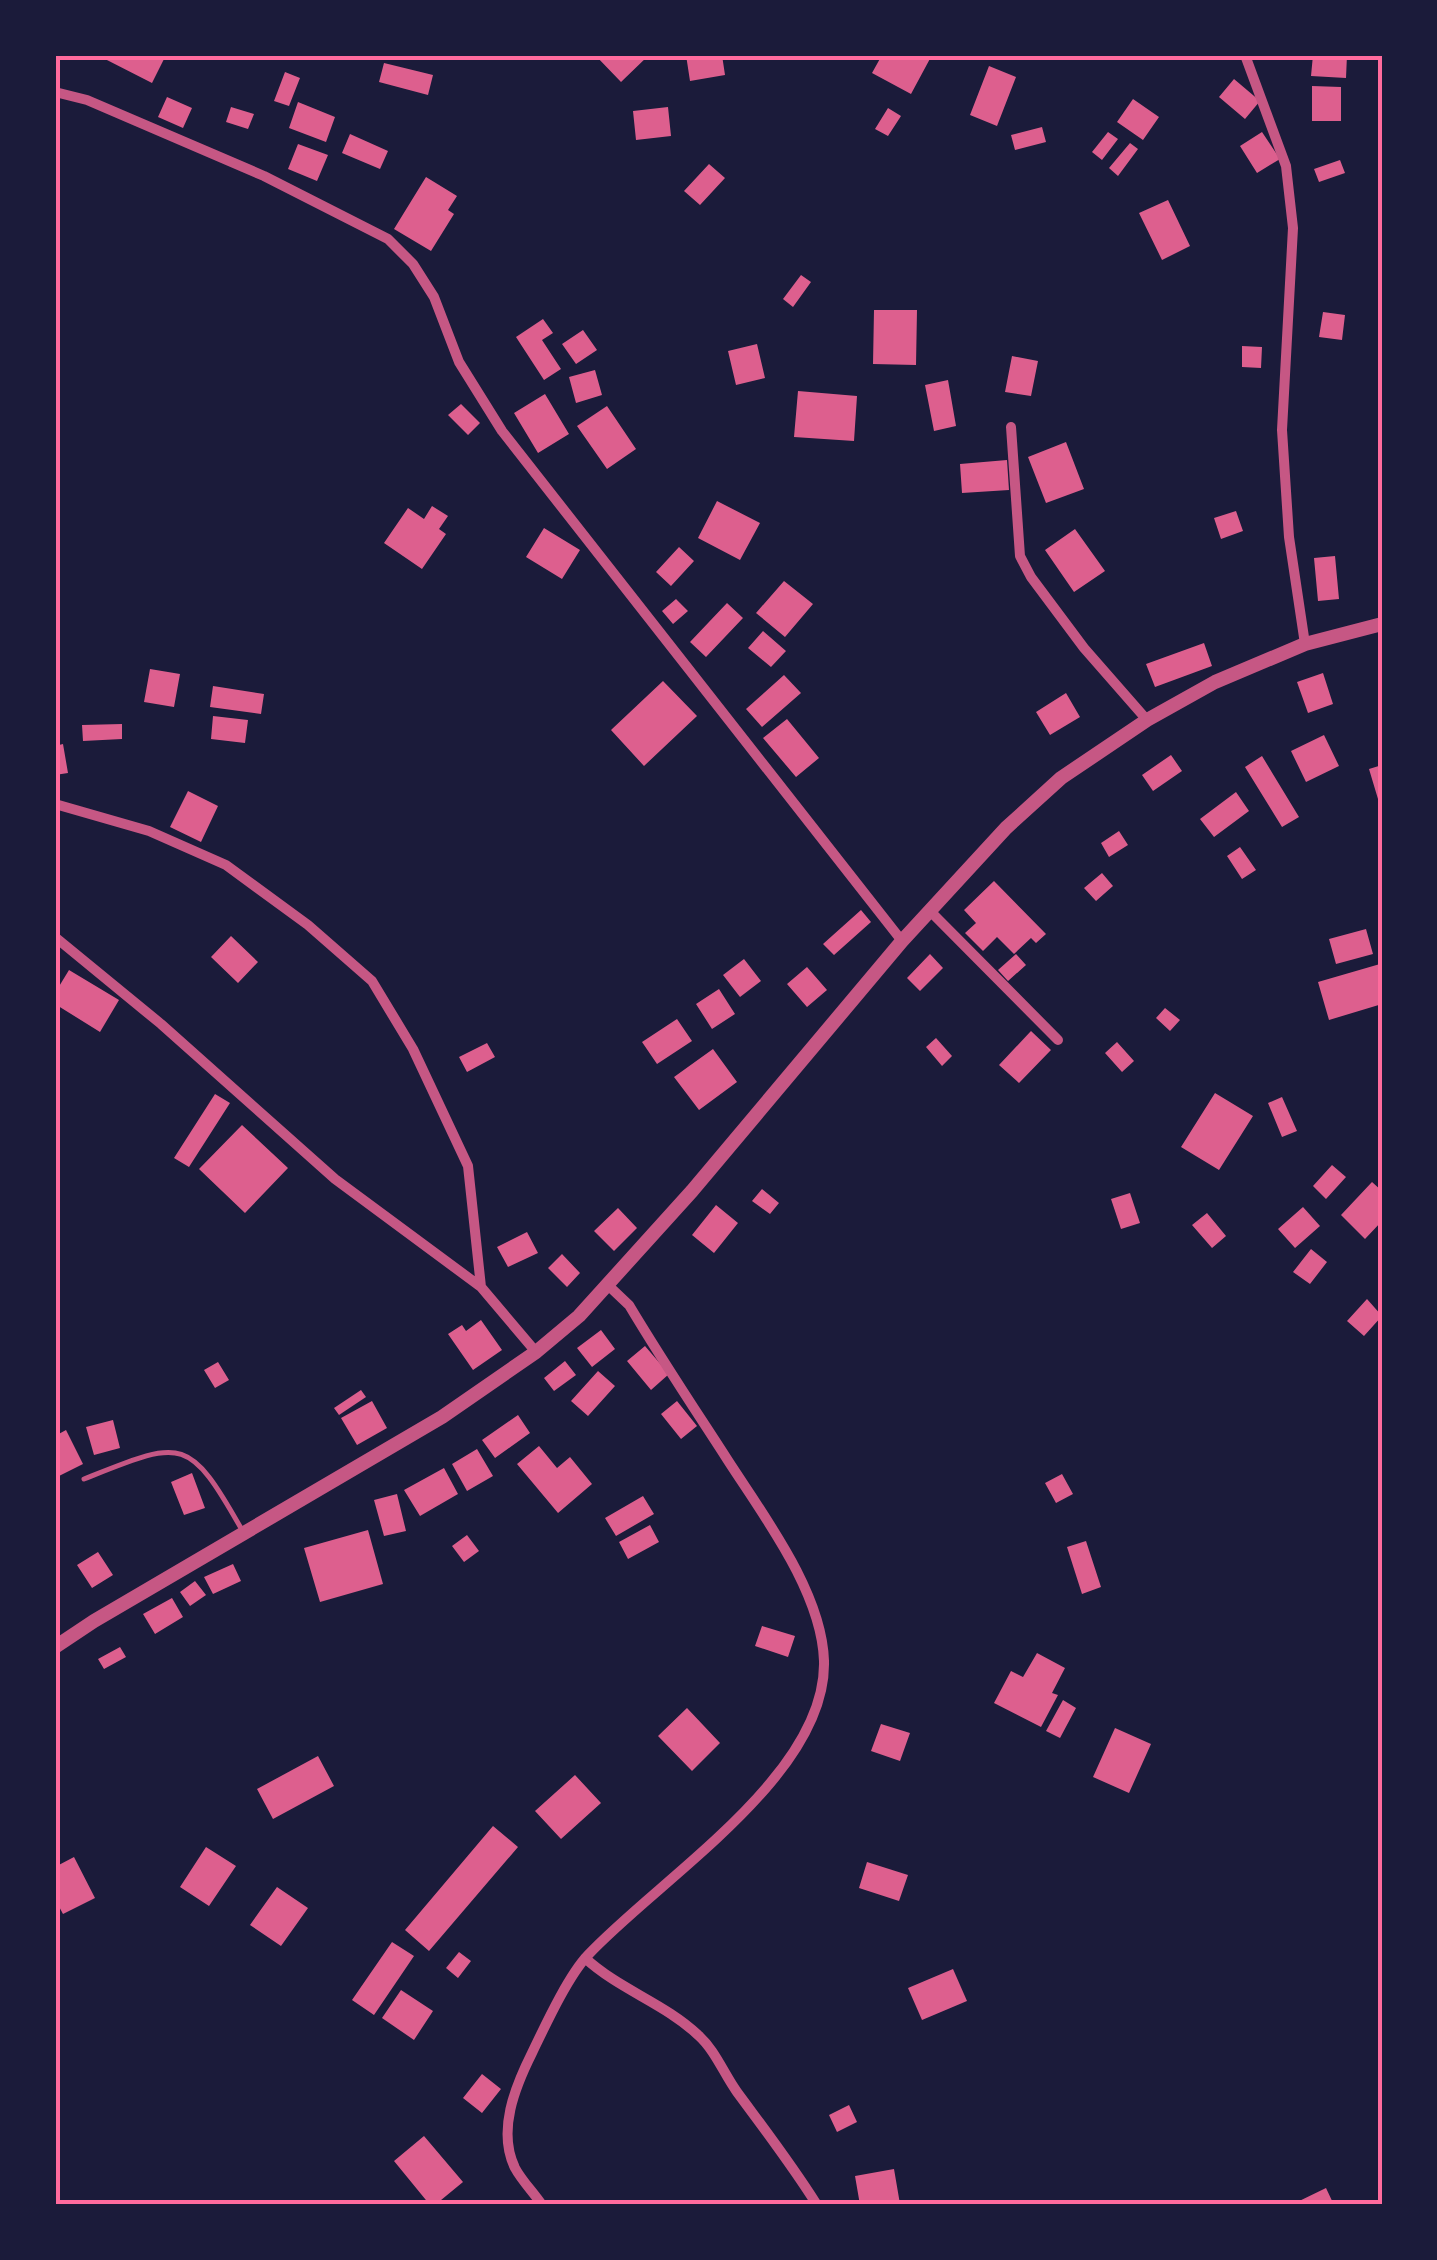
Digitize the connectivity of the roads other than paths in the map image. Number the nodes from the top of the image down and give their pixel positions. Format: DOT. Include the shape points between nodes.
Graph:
graph roads {
  1 [pos="1245,55"];
  2 [pos="55,92"];
  3 [pos="1011,427"];
  4 [pos="1382,624"];
  5 [pos="1305,644"];
  6 [pos="1147,720"];
  7 [pos="55,804"];
  8 [pos="931,912"];
  9 [pos="55,937"];
  10 [pos="902,942"];
  11 [pos="1058,1040"];
  12 [pos="609,1286"];
  13 [pos="481,1287"];
  14 [pos="536,1352"];
  15 [pos="84,1479"];
  16 [pos="244,1533"];
  17 [pos="55,1648"];
  18 [pos="585,1958"];
  19 [pos="542,2205"];
  20 [pos="817,2205"];
  1 -- 5 [label="street" via="1286,166 1293,228 1282,430"];
  2 -- 10 [label="street" via="264,176 388,239 413,264 459,362 502,430"];
  3 -- 6 [label="street" via="1020,556 1084,648"];
  4 -- 5 [label="street"];
  5 -- 6 [label="street"];
  6 -- 8 [label="street" via="1060,778"];
  7 -- 13 [label="street" via="226,865 372,981 413,1049 468,1166"];
  8 -- 10 [label="street"];
  8 -- 11 [label="street"];
  9 -- 13 [label="street" via="335,1179"];
  10 -- 12 [label="street"];
  12 -- 14 [label="street"];
  12 -- 18 [label="street" via="629,1306 768,1521 802,1583 824,1659 811,1718 779,1773 720,1837"];
  13 -- 14 [label="street"];
  14 -- 16 [label="street" via="442,1418"];
  15 -- 16 [label="lane" via="170,1450 200,1466"];
  16 -- 17 [label="street"];
  18 -- 19 [label="street" via="516,2085 506,2136 515,2168"];
  18 -- 20 [label="street" via="638,1997 667,2008 702,2039"];
}
